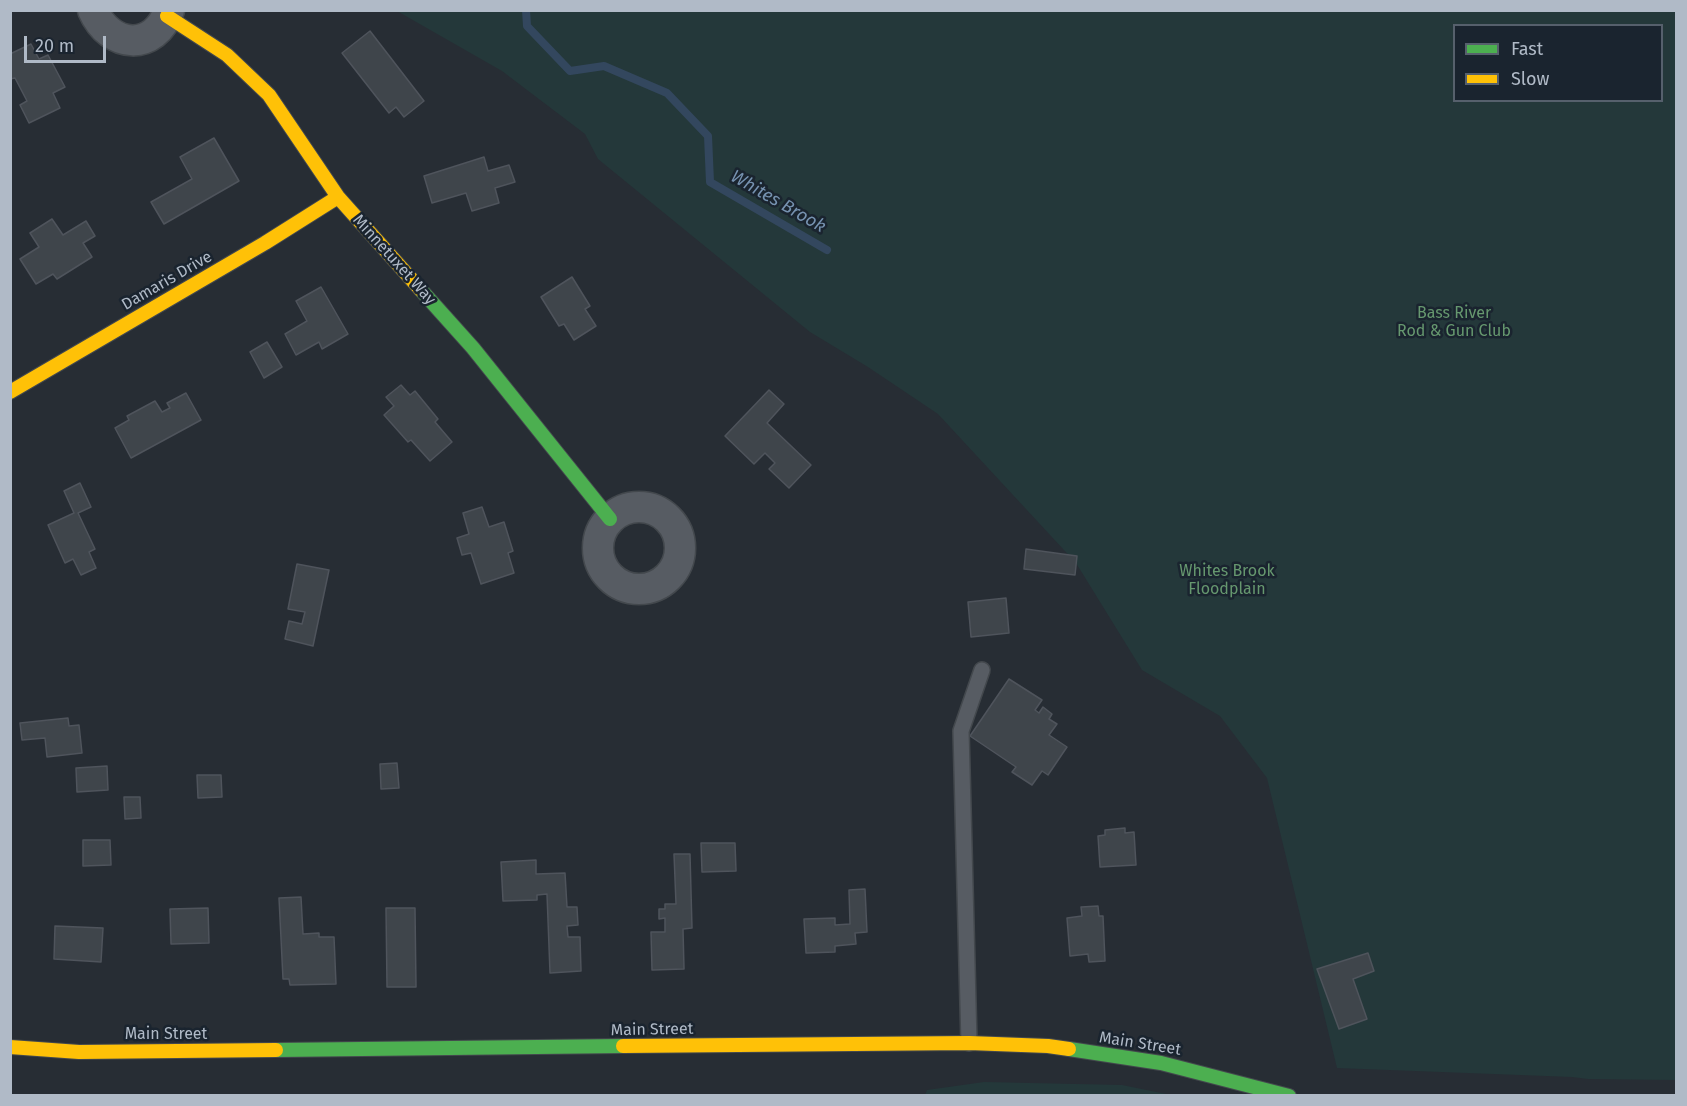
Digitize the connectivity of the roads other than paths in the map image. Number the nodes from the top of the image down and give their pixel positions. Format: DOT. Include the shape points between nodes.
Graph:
graph roads {
  1 [pos="93,10"];
  2 [pos="168,13"];
  3 [pos="338,196"];
  4 [pos="10,392"];
  5 [pos="610,519"];
  6 [pos="982,670"];
  7 [pos="969,1043"];
  8 [pos="10,1047"];
  9 [pos="1289,1095"];
  1 -- 2 [label="street, Minnetuxet Way" via="106,32 126,40 148,37 157,31"];
  2 -- 3 [label="main road, Minnetuxet Way" via="227,55 269,95"];
  3 -- 4 [label="main road, Damaris Drive"];
  3 -- 5 [label="main road, Minnetuxet Way" via="473,348"];
  6 -- 7 [label="lane" via="960,731"];
  7 -- 8 [label="main road, Main Street" via="79,1052"];
  7 -- 9 [label="main road, Main Street" via="1048,1047 1161,1063"];
}
